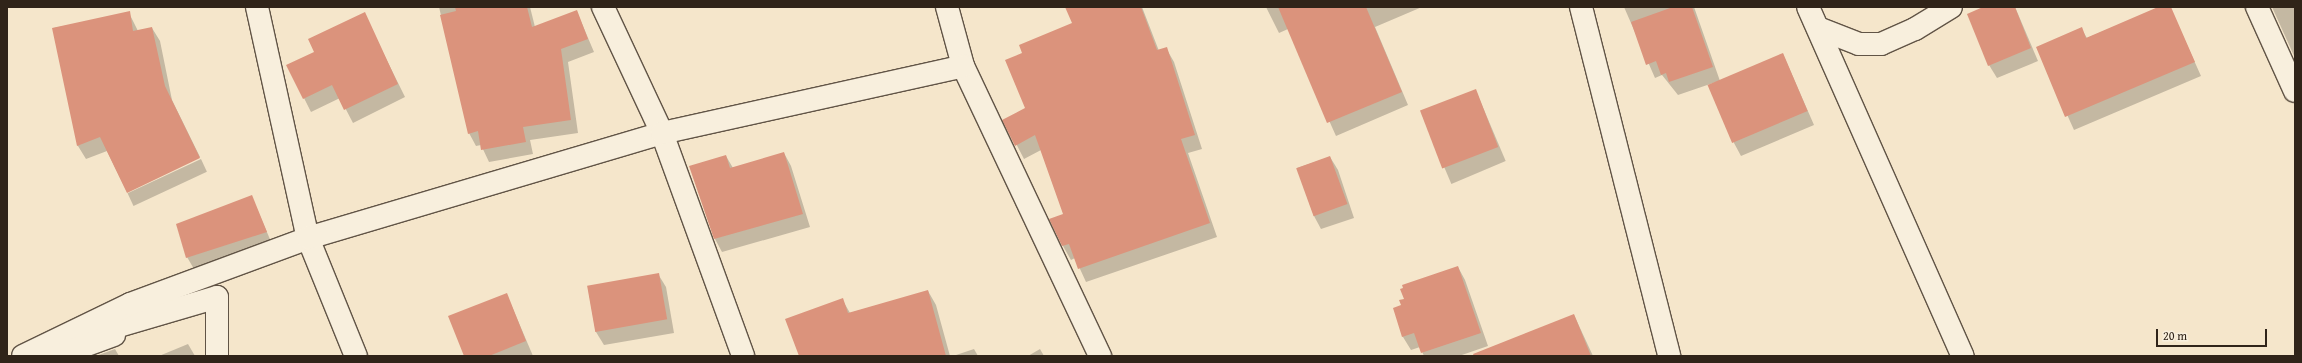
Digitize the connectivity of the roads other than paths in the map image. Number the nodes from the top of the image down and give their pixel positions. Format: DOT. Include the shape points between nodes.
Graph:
graph roads {
  1 [pos="257,7"];
  2 [pos="604,7"];
  3 [pos="948,7"];
  4 [pos="1581,7"];
  5 [pos="1808,7"];
  6 [pos="1951,7"];
  7 [pos="2257,7"];
  8 [pos="1818,28"];
  9 [pos="962,66"];
  10 [pos="2295,91"];
  11 [pos="662,133"];
  12 [pos="308,238"];
  13 [pos="217,297"];
  14 [pos="27,354"];
  15 [pos="56,356"];
  16 [pos="217,356"];
  17 [pos="356,356"];
  18 [pos="743,356"];
  19 [pos="1100,356"];
  20 [pos="1669,356"];
  21 [pos="1963,356"];
  1 -- 12 [label="street"];
  2 -- 11 [label="street"];
  3 -- 9 [label="street"];
  4 -- 20 [label="street"];
  5 -- 8 [label="street"];
  6 -- 8 [label="street" via="1915,29 1881,44 1859,44"];
  7 -- 10 [label="street"];
  8 -- 21 [label="street"];
  9 -- 11 [label="street"];
  9 -- 19 [label="street"];
  11 -- 12 [label="street"];
  11 -- 18 [label="street"];
  12 -- 14 [label="street" via="130,304"];
  12 -- 17 [label="street"];
  13 -- 14 [label="street"];
  13 -- 15 [label="street"];
  13 -- 16 [label="street"];
}
